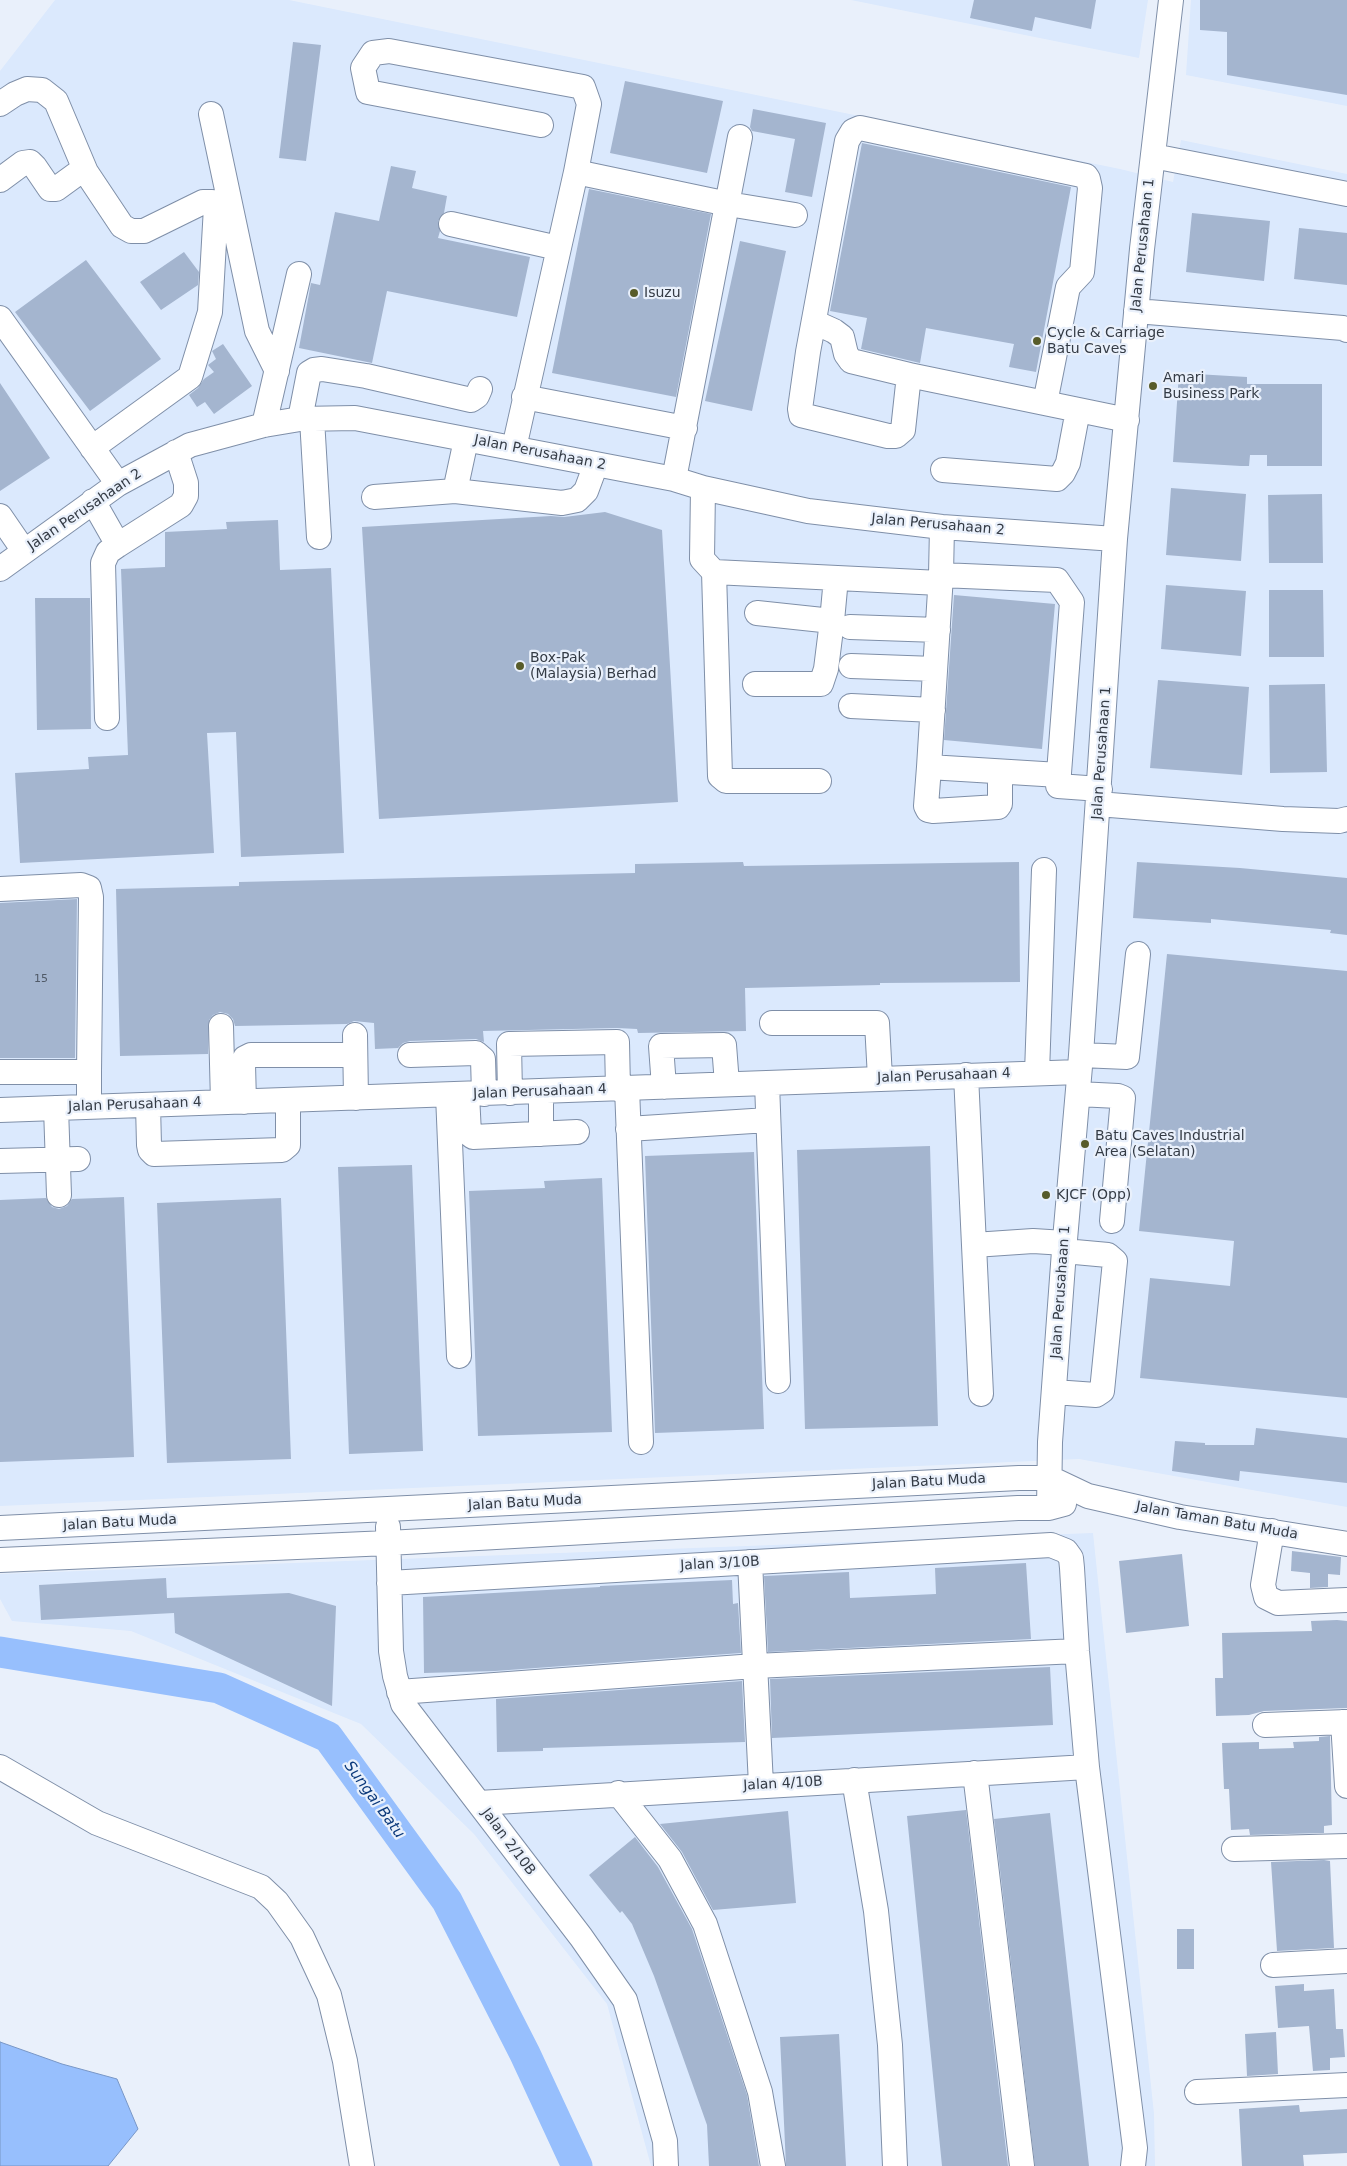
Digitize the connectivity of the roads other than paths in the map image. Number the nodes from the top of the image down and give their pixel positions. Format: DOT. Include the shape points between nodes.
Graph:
graph roads {
  1 [pos="1171,0"];
  2 [pos="0,104"];
  3 [pos="211,114"];
  4 [pos="541,125"];
  5 [pos="740,137"];
  6 [pos="1153,156"];
  7 [pos="86,172"];
  8 [pos="576,172"];
  9 [pos="0,180"];
  10 [pos="1347,194"];
  11 [pos="728,204"];
  12 [pos="795,215"];
  13 [pos="451,224"];
  14 [pos="558,248"];
  15 [pos="299,274"];
  16 [pos="1136,311"];
  17 [pos="0,318"];
  18 [pos="814,322"];
  19 [pos="1347,330"];
  20 [pos="277,371"];
  21 [pos="910,375"];
  22 [pos="480,389"];
  23 [pos="524,397"];
  24 [pos="1045,403"];
  25 [pos="1078,410"];
  26 [pos="306,419"];
  27 [pos="1126,420"];
  28 [pos="264,425"];
  29 [pos="684,428"];
  30 [pos="466,440"];
  31 [pos="92,448"];
  32 [pos="514,448"];
  33 [pos="176,452"];
  34 [pos="596,464"];
  35 [pos="943,470"];
  36 [pos="674,479"];
  37 [pos="118,484"];
  38 [pos="703,488"];
  39 [pos="455,491"];
  40 [pos="374,496"];
  41 [pos="93,501"];
  42 [pos="0,516"];
  43 [pos="942,527"];
  44 [pos="319,537"];
  45 [pos="1116,539"];
  46 [pos="118,545"];
  47 [pos="24,550"];
  48 [pos="0,569"];
  49 [pos="714,572"];
  50 [pos="836,578"];
  51 [pos="941,579"];
  52 [pos="757,613"];
  53 [pos="841,624"];
  54 [pos="938,630"];
  55 [pos="850,666"];
  56 [pos="935,669"];
  57 [pos="755,684"];
  58 [pos="850,706"];
  59 [pos="933,710"];
  60 [pos="107,718"];
  61 [pos="930,767"];
  62 [pos="1000,772"];
  63 [pos="1059,775"];
  64 [pos="819,782"];
  65 [pos="1099,796"];
  66 [pos="1347,820"];
  67 [pos="1044,870"];
  68 [pos="0,889"];
  69 [pos="1138,954"];
  70 [pos="772,1023"];
  71 [pos="221,1026"];
  72 [pos="410,1055"];
  73 [pos="0,1072"];
  74 [pos="88,1072"];
  75 [pos="1037,1073"];
  76 [pos="1079,1074"];
  77 [pos="966,1075"];
  78 [pos="880,1078"];
  79 [pos="767,1083"];
  80 [pos="727,1084"];
  81 [pos="664,1087"];
  82 [pos="622,1089"];
  83 [pos="541,1092"];
  84 [pos="510,1093"];
  85 [pos="467,1094"];
  86 [pos="356,1098"];
  87 [pos="288,1100"];
  88 [pos="233,1102"];
  89 [pos="148,1105"];
  90 [pos="89,1107"];
  91 [pos="56,1108"];
  92 [pos="0,1110"];
  93 [pos="768,1120"];
  94 [pos="628,1129"];
  95 [pos="577,1132"];
  96 [pos="541,1134"];
  97 [pos="0,1160"];
  98 [pos="68,1160"];
  99 [pos="59,1196"];
  100 [pos="1112,1221"];
  101 [pos="974,1245"];
  102 [pos="1064,1247"];
  103 [pos="459,1356"];
  104 [pos="778,1381"];
  105 [pos="1054,1392"];
  106 [pos="980,1394"];
  107 [pos="641,1442"];
  108 [pos="1050,1478"];
  109 [pos="1088,1496"];
  110 [pos="1049,1508"];
  111 [pos="387,1510"];
  112 [pos="0,1528"];
  113 [pos="1272,1531"];
  114 [pos="388,1543"];
  115 [pos="1347,1544"];
  116 [pos="0,1560"];
  117 [pos="750,1562"];
  118 [pos="389,1583"];
  119 [pos="1347,1600"];
  120 [pos="1077,1651"];
  121 [pos="755,1666"];
  122 [pos="399,1692"];
  123 [pos="1345,1722"];
  124 [pos="1265,1725"];
  125 [pos="0,1767"];
  126 [pos="1087,1767"];
  127 [pos="975,1773"];
  128 [pos="854,1780"];
  129 [pos="762,1785"];
  130 [pos="1347,1786"];
  131 [pos="618,1793"];
  132 [pos="478,1803"];
  133 [pos="1347,1846"];
  134 [pos="1234,1848"];
  135 [pos="1347,1960"];
  136 [pos="1273,1966"];
  137 [pos="1347,2085"];
  138 [pos="1197,2092"];
  139 [pos="362,2166"];
  140 [pos="666,2166"];
  141 [pos="773,2166"];
  142 [pos="895,2166"];
  143 [pos="1022,2166"];
  144 [pos="1133,2166"];
  1 -- 6 [label="street, Jalan Perusahaan 1"];
  2 -- 7 [label="street" via="27,89 42,90 56,101"];
  3 -- 20 [label="street" via="257,331"];
  4 -- 8 [label="street" via="368,92 363,68 373,53 390,51 583,87 589,104"];
  5 -- 11 [label="street"];
  6 -- 10 [label="street"];
  6 -- 16 [label="street, Jalan Perusahaan 1"];
  7 -- 9 [label="street" via="78,173 56,189 50,189 30,162 23,163"];
  7 -- 31 [label="street" via="122,226 132,231 144,231 203,202 212,202 216,207 210,312 190,377"];
  8 -- 11 [label="street"];
  8 -- 14 [label="street"];
  11 -- 12 [label="street"];
  11 -- 29 [label="street"];
  13 -- 14 [label="street"];
  14 -- 23 [label="street"];
  15 -- 20 [label="street"];
  16 -- 19 [label="street"];
  16 -- 27 [label="street, Jalan Perusahaan 1"];
  17 -- 31 [label="street"];
  18 -- 21 [label="street" via="842,337 851,361"];
  18 -- 21 [label="street" via="801,415 896,436 903,430"];
  18 -- 24 [label="street" via="847,140 854,131 860,128 1086,176 1090,188 1082,272 1068,287"];
  20 -- 28 [label="street"];
  21 -- 24 [label="street"];
  22 -- 26 [label="street" via="471,400 366,376 314,370 309,373"];
  23 -- 29 [label="street"];
  23 -- 32 [label="street"];
  24 -- 25 [label="street"];
  25 -- 27 [label="street"];
  25 -- 35 [label="street" via="1068,463 1057,479"];
  26 -- 28 [label="street, Jalan Perusahaan 2"];
  26 -- 30 [label="street, Jalan Perusahaan 2" via="355,418"];
  26 -- 44 [label="street"];
  27 -- 45 [label="street, Jalan Perusahaan 1"];
  28 -- 33 [label="street, Jalan Perusahaan 2" via="190,444"];
  29 -- 36 [label="street"];
  30 -- 32 [label="street, Jalan Perusahaan 2"];
  30 -- 39 [label="street"];
  31 -- 37 [label="street"];
  32 -- 34 [label="street, Jalan Perusahaan 2"];
  33 -- 37 [label="street, Jalan Perusahaan 2"];
  33 -- 46 [label="street" via="186,483 186,496 181,505"];
  34 -- 36 [label="street, Jalan Perusahaan 2"];
  34 -- 39 [label="street" via="586,491 577,500 562,503"];
  36 -- 38 [label="street, Jalan Perusahaan 2"];
  37 -- 41 [label="street, Jalan Perusahaan 2"];
  38 -- 43 [label="street, Jalan Perusahaan 2" via="808,511"];
  38 -- 49 [label="street" via="702,559"];
  39 -- 40 [label="street"];
  41 -- 46 [label="street"];
  41 -- 47 [label="street, Jalan Perusahaan 2"];
  42 -- 47 [label="street"];
  43 -- 45 [label="street, Jalan Perusahaan 2"];
  43 -- 51 [label="street"];
  45 -- 65 [label="street, Jalan Perusahaan 1"];
  46 -- 60 [label="street" via="108,552 103,563"];
  47 -- 48 [label="street, Jalan Perusahaan 2"];
  49 -- 50 [label="street"];
  49 -- 64 [label="street" via="720,776 726,782"];
  50 -- 51 [label="street"];
  50 -- 53 [label="street"];
  51 -- 54 [label="street"];
  51 -- 63 [label="street" via="1057,580 1072,602"];
  52 -- 53 [label="street"];
  53 -- 54 [label="street"];
  53 -- 57 [label="street" via="821,684"];
  54 -- 56 [label="street"];
  55 -- 56 [label="street"];
  56 -- 59 [label="street"];
  58 -- 59 [label="street"];
  59 -- 61 [label="street"];
  61 -- 62 [label="street"];
  61 -- 62 [label="street" via="926,806 933,811 998,807"];
  62 -- 63 [label="street"];
  63 -- 65 [label="street" via="1058,786"];
  65 -- 66 [label="street" via="1283,819"];
  65 -- 76 [label="street, Jalan Perusahaan 1"];
  67 -- 75 [label="street"];
  68 -- 74 [label="street" via="81,885 89,888"];
  69 -- 76 [label="street" via="1126,1057"];
  70 -- 78 [label="street" via="877,1022"];
  71 -- 88 [label="street"];
  72 -- 85 [label="street" via="476,1053 483,1059"];
  73 -- 74 [label="street"];
  74 -- 90 [label="street"];
  75 -- 76 [label="street, Jalan Perusahaan 4"];
  75 -- 77 [label="street, Jalan Perusahaan 4"];
  76 -- 100 [label="street" via="1123,1098"];
  76 -- 102 [label="street, Jalan Perusahaan 1"];
  77 -- 78 [label="street, Jalan Perusahaan 4"];
  77 -- 101 [label="street"];
  78 -- 79 [label="street, Jalan Perusahaan 4"];
  79 -- 80 [label="street, Jalan Perusahaan 4"];
  79 -- 93 [label="street"];
  80 -- 81 [label="street, Jalan Perusahaan 4"];
  80 -- 81 [label="street" via="724,1045 661,1046"];
  81 -- 82 [label="street, Jalan Perusahaan 4"];
  82 -- 83 [label="street, Jalan Perusahaan 4"];
  82 -- 84 [label="street" via="617,1042 509,1044"];
  82 -- 94 [label="street"];
  83 -- 84 [label="street, Jalan Perusahaan 4"];
  83 -- 96 [label="street"];
  84 -- 85 [label="street, Jalan Perusahaan 4"];
  85 -- 86 [label="street, Jalan Perusahaan 4"];
  85 -- 96 [label="street" via="469,1134 473,1137"];
  85 -- 103 [label="street"];
  86 -- 87 [label="street, Jalan Perusahaan 4"];
  86 -- 88 [label="street" via="355,1045 251,1055 245,1058"];
  87 -- 88 [label="street, Jalan Perusahaan 4"];
  87 -- 89 [label="street" via="288,1145 282,1150 154,1154 150,1150"];
  88 -- 89 [label="street, Jalan Perusahaan 4"];
  89 -- 90 [label="street, Jalan Perusahaan 4"];
  90 -- 91 [label="street, Jalan Perusahaan 4"];
  91 -- 92 [label="street, Jalan Perusahaan 4"];
  91 -- 98 [label="street"];
  93 -- 94 [label="street"];
  93 -- 104 [label="street"];
  94 -- 107 [label="street"];
  95 -- 96 [label="street"];
  97 -- 98 [label="street"];
  98 -- 99 [label="street"];
  101 -- 102 [label="street" via="1033,1241"];
  101 -- 106 [label="street"];
  102 -- 105 [label="street, Jalan Perusahaan 1"];
  102 -- 105 [label="street" via="1108,1255 1115,1261 1102,1391 1096,1395"];
  105 -- 108 [label="street, Jalan Perusahaan 1"];
  108 -- 109 [label="street, Jalan Taman Batu Muda"];
  108 -- 110 [label="street, Jalan Perusahaan 1"];
  108 -- 111 [label="street, Jalan Batu Muda"];
  109 -- 110 [label="street, Jalan Taman Batu Muda"];
  109 -- 113 [label="street, Jalan Taman Batu Muda" via="1180,1517"];
  110 -- 114 [label="street"];
  111 -- 112 [label="street, Jalan Batu Muda"];
  111 -- 114 [label="street, Jalan 2/10B"];
  113 -- 115 [label="street, Jalan Taman Batu Muda"];
  113 -- 119 [label="street" via="1264,1585 1266,1597 1278,1603"];
  114 -- 116 [label="street"];
  114 -- 118 [label="street, Jalan 2/10B"];
  117 -- 118 [label="street, Jalan 3/10B"];
  117 -- 120 [label="street, Jalan 3/10B" via="1051,1545 1066,1551 1070,1558"];
  117 -- 121 [label="street"];
  118 -- 122 [label="street, Jalan 2/10B" via="391,1651"];
  120 -- 121 [label="street"];
  120 -- 126 [label="street"];
  121 -- 122 [label="street"];
  121 -- 129 [label="street"];
  122 -- 132 [label="street, Jalan 2/10B" via="403,1704"];
  123 -- 124 [label="street"];
  123 -- 130 [label="street"];
  125 -- 139 [label="street" via="97,1823 261,1888 277,1902 302,1937 328,1996 345,2061"];
  126 -- 127 [label="street, Jalan 4/10B"];
  126 -- 144 [label="street" via="1135,2148"];
  127 -- 128 [label="street, Jalan 4/10B"];
  127 -- 143 [label="street"];
  128 -- 129 [label="street, Jalan 4/10B"];
  128 -- 142 [label="street" via="876,1912 890,2045"];
  129 -- 131 [label="street, Jalan 4/10B"];
  131 -- 132 [label="street, Jalan 4/10B"];
  131 -- 141 [label="street" via="670,1859 706,1924 760,2092"];
  132 -- 140 [label="street, Jalan 2/10B" via="625,2000 665,2141"];
  133 -- 134 [label="street"];
  135 -- 136 [label="street"];
  137 -- 138 [label="street"];
}
